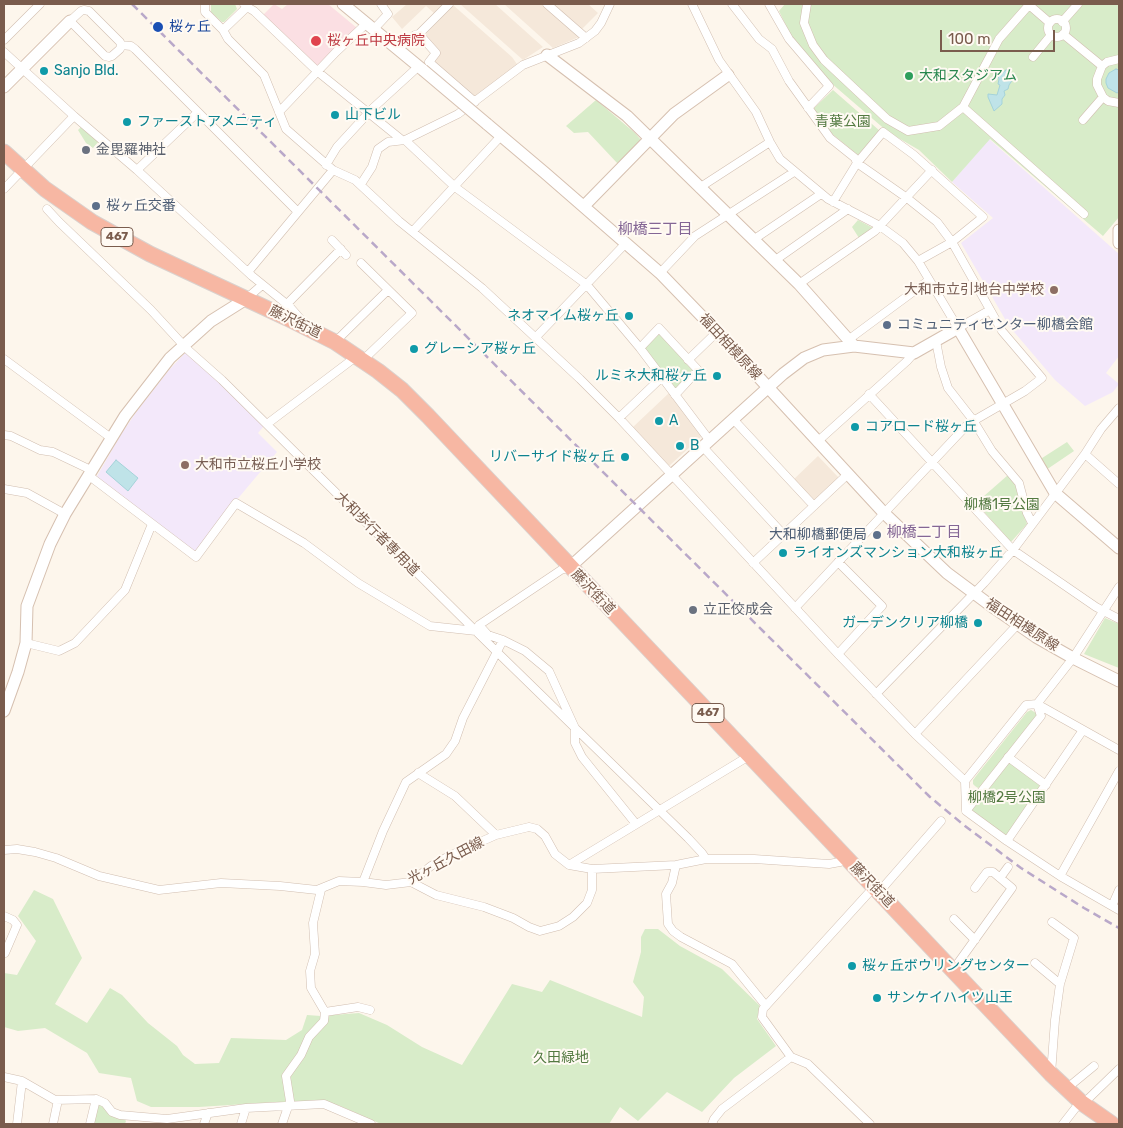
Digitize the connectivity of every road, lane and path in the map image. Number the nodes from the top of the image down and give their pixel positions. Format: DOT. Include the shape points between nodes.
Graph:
graph roads {
  1 [pos="40,4"];
  2 [pos="75,4"];
  3 [pos="205,4"];
  4 [pos="256,4"];
  5 [pos="343,4"];
  6 [pos="381,4"];
  7 [pos="449,4"];
  8 [pos="547,4"];
  9 [pos="610,4"];
  10 [pos="692,4"];
  11 [pos="732,4"];
  12 [pos="769,4"];
  13 [pos="806,4"];
  14 [pos="1028,4"];
  15 [pos="1078,4"];
  16 [pos="246,5"];
  17 [pos="82,11"];
  18 [pos="70,21"];
  19 [pos="1062,22"];
  20 [pos="1050,23"];
  21 [pos="370,26"];
  22 [pos="223,30"];
  23 [pos="419,34"];
  24 [pos="1063,34"];
  25 [pos="1051,35"];
  26 [pos="586,38"];
  27 [pos="4,40"];
  28 [pos="121,45"];
  29 [pos="398,49"];
  30 [pos="4,52"];
  31 [pos="547,55"];
  32 [pos="1032,56"];
  33 [pos="1119,59"];
  34 [pos="1102,66"];
  35 [pos="421,68"];
  36 [pos="21,69"];
  37 [pos="318,72"];
  38 [pos="728,75"];
  39 [pos="4,87"];
  40 [pos="1103,97"];
  41 [pos="475,102"];
  42 [pos="1119,103"];
  43 [pos="963,107"];
  44 [pos="808,108"];
  45 [pos="198,112"];
  46 [pos="279,112"];
  47 [pos="368,113"];
  48 [pos="74,116"];
  49 [pos="1083,120"];
  50 [pos="501,136"];
  51 [pos="651,139"];
  52 [pos="404,140"];
  53 [pos="770,142"];
  54 [pos="4,152"];
  55 [pos="858,163"];
  56 [pos="326,165"];
  57 [pos="137,170"];
  58 [pos="333,170"];
  59 [pos="932,170"];
  60 [pos="23,171"];
  61 [pos="794,172"];
  62 [pos="361,184"];
  63 [pos="455,187"];
  64 [pos="699,188"];
  65 [pos="4,189"];
  66 [pos="821,194"];
  67 [pos="907,198"];
  68 [pos="833,202"];
  69 [pos="584,206"];
  70 [pos="47,209"];
  71 [pos="848,209"];
  72 [pos="298,212"];
  73 [pos="1084,214"];
  74 [pos="727,215"];
  75 [pos="880,226"];
  76 [pos="1119,230"];
  77 [pos="413,231"];
  78 [pos="332,240"];
  79 [pos="753,240"];
  80 [pos="952,242"];
  81 [pos="626,243"];
  82 [pos="1119,243"];
  83 [pos="774,260"];
  84 [pos="918,261"];
  85 [pos="360,264"];
  86 [pos="248,272"];
  87 [pos="660,273"];
  88 [pos="929,280"];
  89 [pos="799,284"];
  90 [pos="262,285"];
  91 [pos="587,285"];
  92 [pos="388,290"];
  93 [pos="246,299"];
  94 [pos="286,305"];
  95 [pos="990,310"];
  96 [pos="307,328"];
  97 [pos="958,328"];
  98 [pos="717,332"];
  99 [pos="536,337"];
  100 [pos="936,341"];
  101 [pos="335,342"];
  102 [pos="851,343"];
  103 [pos="184,345"];
  104 [pos="640,348"];
  105 [pos="914,353"];
  106 [pos="360,358"];
  107 [pos="4,359"];
  108 [pos="688,360"];
  109 [pos="662,378"];
  110 [pos="768,388"];
  111 [pos="869,394"];
  112 [pos="675,395"];
  113 [pos="1002,404"];
  114 [pos="1119,408"];
  115 [pos="619,418"];
  116 [pos="733,419"];
  117 [pos="973,420"];
  118 [pos="267,424"];
  119 [pos="4,435"];
  120 [pos="111,438"];
  121 [pos="817,442"];
  122 [pos="706,444"];
  123 [pos="1085,454"];
  124 [pos="932,463"];
  125 [pos="90,472"];
  126 [pos="848,474"];
  127 [pos="672,476"];
  128 [pos="1119,484"];
  129 [pos="4,489"];
  130 [pos="1055,493"];
  131 [pos="814,506"];
  132 [pos="884,513"];
  133 [pos="65,514"];
  134 [pos="1032,523"];
  135 [pos="152,524"];
  136 [pos="783,534"];
  137 [pos="1119,548"];
  138 [pos="1013,550"];
  139 [pos="838,562"];
  140 [pos="754,563"];
  141 [pos="570,567"];
  142 [pos="1119,587"];
  143 [pos="973,593"];
  144 [pos="795,608"];
  145 [pos="1103,611"];
  146 [pos="1119,619"];
  147 [pos="1018,624"];
  148 [pos="476,631"];
  149 [pos="489,636"];
  150 [pos="503,640"];
  151 [pos="26,643"];
  152 [pos="497,652"];
  153 [pos="838,654"];
  154 [pos="1073,658"];
  155 [pos="1119,681"];
  156 [pos="876,694"];
  157 [pos="1038,704"];
  158 [pos="4,711"];
  159 [pos="575,728"];
  160 [pos="1083,730"];
  161 [pos="915,734"];
  162 [pos="1119,750"];
  163 [pos="749,756"];
  164 [pos="1008,757"];
  165 [pos="1119,771"];
  166 [pos="418,773"];
  167 [pos="966,781"];
  168 [pos="1046,785"];
  169 [pos="659,810"];
  170 [pos="966,811"];
  171 [pos="941,821"];
  172 [pos="636,824"];
  173 [pos="496,835"];
  174 [pos="1007,841"];
  175 [pos="4,850"];
  176 [pos="847,858"];
  177 [pos="706,859"];
  178 [pos="569,865"];
  179 [pos="676,865"];
  180 [pos="1008,866"];
  181 [pos="592,869"];
  182 [pos="1060,876"];
  183 [pos="1000,878"];
  184 [pos="363,882"];
  185 [pos="411,882"];
  186 [pos="975,888"];
  187 [pos="877,889"];
  188 [pos="321,890"];
  189 [pos="1119,890"];
  190 [pos="1115,908"];
  191 [pos="4,916"];
  192 [pos="954,919"];
  193 [pos="1052,922"];
  194 [pos="975,940"];
  195 [pos="4,952"];
  196 [pos="1035,963"];
  197 [pos="953,970"];
  198 [pos="1060,984"];
  199 [pos="766,1006"];
  200 [pos="370,1010"];
  201 [pos="325,1012"];
  202 [pos="791,1057"];
  203 [pos="1094,1066"];
  204 [pos="1119,1070"];
  205 [pos="1051,1074"];
  206 [pos="4,1077"];
  207 [pos="22,1081"];
  208 [pos="1066,1089"];
  209 [pos="96,1099"];
  210 [pos="58,1100"];
  211 [pos="1082,1103"];
  212 [pos="289,1105"];
  213 [pos="246,1108"];
  214 [pos="208,1113"];
  215 [pos="130,1115"];
  216 [pos="1096,1119"];
  217 [pos="166,1122"];
  218 [pos="17,1124"];
  219 [pos="53,1124"];
  220 [pos="90,1124"];
  221 [pos="127,1124"];
  222 [pos="204,1124"];
  223 [pos="241,1124"];
  224 [pos="282,1124"];
  225 [pos="371,1124"];
  226 [pos="712,1124"];
  227 [pos="870,1124"];
  228 [pos="1062,1124"];
  229 [pos="1112,1124"];
  1 -- 27 [label="street"];
  2 -- 17 [label="street"];
  3 -- 22 [label="street" via="205,12"];
  4 -- 16 [label="street"];
  5 -- 21 [label="street, 福田相模原線"];
  6 -- 21 [label="street" via="388,14"];
  7 -- 23 [label="street"];
  8 -- 26 [label="street"];
  9 -- 26 [label="street" via="601,23"];
  10 -- 38 [label="street"];
  11 -- 44 [label="street" via="772,49"];
  12 -- 44 [label="street" via="789,39 829,86"];
  13 -- 43 [label="street" via="804,23 813,45 824,60 887,119 908,131 924,129 939,126"];
  14 -- 20 [label="street"];
  14 -- 43 [label="street" via="998,39"];
  15 -- 19 [label="street"];
  16 -- 22 [label="street"];
  16 -- 37 [label="street"];
  17 -- 18 [label="street"];
  17 -- 28 [label="street" via="88,11"];
  18 -- 28 [label="street" via="106,56 112,56"];
  18 -- 36 [label="street"];
  19 -- 20 [label="street" via="1057,19"];
  19 -- 24 [label="street"];
  20 -- 25 [label="street"];
  21 -- 29 [label="street, 福田相模原線"];
  21 -- 37 [label="street" via="336,52"];
  22 -- 46 [label="street" via="264,75"];
  23 -- 29 [label="street"];
  23 -- 41 [label="street" via="436,53 429,62"];
  24 -- 25 [label="street" via="1058,37"];
  24 -- 34 [label="street"];
  25 -- 32 [label="street"];
  26 -- 31 [label="street"];
  28 -- 45 [label="street" via="131,46"];
  29 -- 35 [label="street, 福田相模原線"];
  30 -- 36 [label="street"];
  31 -- 41 [label="street" via="523,65"];
  31 -- 51 [label="street" via="601,94"];
  33 -- 34 [label="street"];
  34 -- 40 [label="street" via="1096,79"];
  35 -- 47 [label="street"];
  35 -- 50 [label="street, 福田相模原線, bridge"];
  36 -- 39 [label="street"];
  36 -- 48 [label="street"];
  37 -- 46 [label="street"];
  37 -- 47 [label="street"];
  38 -- 51 [label="street" via="680,110"];
  38 -- 53 [label="street" via="756,112"];
  40 -- 42 [label="street"];
  40 -- 49 [label="street"];
  41 -- 52 [label="street" via="458,114"];
  43 -- 73 [label="street"];
  44 -- 55 [label="street" via="830,138"];
  45 -- 57 [label="street"];
  45 -- 72 [label="street"];
  46 -- 56 [label="street" via="286,129"];
  47 -- 52 [label="street"];
  47 -- 56 [label="street" via="337,147"];
  48 -- 57 [label="street"];
  48 -- 60 [label="street"];
  50 -- 63 [label="street"];
  50 -- 69 [label="street, 福田相模原線"];
  51 -- 64 [label="street"];
  51 -- 69 [label="street"];
  52 -- 62 [label="street" via="388,142 378,149"];
  52 -- 63 [label="street"];
  53 -- 61 [label="street" via="780,159"];
  53 -- 64 [label="street"];
  54 -- 60 [label="highway, 藤沢街道 / 467"];
  55 -- 59 [label="street" via="883,132"];
  55 -- 67 [label="street"];
  55 -- 68 [label="street"];
  56 -- 58 [label="street"];
  57 -- 86 [label="street"];
  58 -- 62 [label="street"];
  58 -- 72 [label="street"];
  59 -- 67 [label="street"];
  59 -- 80 [label="street" via="983,217"];
  60 -- 65 [label="street"];
  60 -- 93 [label="highway, 藤沢街道 / 467" via="65,205 118,238"];
  61 -- 66 [label="street"];
  61 -- 74 [label="street"];
  62 -- 77 [label="street"];
  63 -- 77 [label="street"];
  63 -- 91 [label="street"];
  64 -- 74 [label="street"];
  66 -- 68 [label="street"];
  66 -- 79 [label="street"];
  67 -- 75 [label="street"];
  67 -- 80 [label="street" via="937,222"];
  68 -- 71 [label="street"];
  69 -- 81 [label="street, 福田相模原線"];
  70 -- 103 [label="street, 大和歩行者専用道"];
  71 -- 75 [label="street"];
  71 -- 83 [label="street"];
  72 -- 86 [label="street"];
  74 -- 79 [label="street"];
  74 -- 87 [label="street" via="695,236"];
  75 -- 84 [label="street" via="903,243"];
  75 -- 89 [label="street"];
  76 -- 82 [label="street"];
  77 -- 99 [label="street"];
  78 -- 94 [label="street" via="344,252"];
  79 -- 83 [label="street"];
  80 -- 84 [label="street"];
  80 -- 95 [label="street"];
  81 -- 87 [label="street, 福田相模原線"];
  81 -- 91 [label="street"];
  83 -- 89 [label="street"];
  84 -- 88 [label="street"];
  85 -- 92 [label="street"];
  86 -- 90 [label="street"];
  87 -- 98 [label="street, 福田相模原線"];
  88 -- 97 [label="street"];
  88 -- 102 [label="street"];
  89 -- 102 [label="street"];
  90 -- 93 [label="street"];
  90 -- 94 [label="street"];
  91 -- 99 [label="street"];
  91 -- 104 [label="street"];
  92 -- 101 [label="street"];
  92 -- 106 [label="street" via="412,313"];
  93 -- 96 [label="highway, 藤沢街道 / 467"];
  93 -- 103 [label="street"];
  94 -- 96 [label="street"];
  95 -- 97 [label="street"];
  95 -- 113 [label="street" via="1002,331 1042,378"];
  96 -- 101 [label="highway, 藤沢街道 / 467"];
  97 -- 100 [label="street"];
  97 -- 113 [label="street"];
  98 -- 108 [label="street"];
  98 -- 110 [label="street, 福田相模原線"];
  99 -- 115 [label="street"];
  100 -- 105 [label="street"];
  100 -- 117 [label="street" via="948,388"];
  101 -- 106 [label="highway, 藤沢街道 / 467"];
  102 -- 105 [label="street"];
  102 -- 110 [label="street" via="804,358"];
  103 -- 118 [label="street, 大和歩行者専用道"];
  103 -- 120 [label="street" via="155,377"];
  104 -- 108 [label="street" via="659,328"];
  104 -- 109 [label="street"];
  105 -- 111 [label="street"];
  106 -- 118 [label="street"];
  106 -- 141 [label="highway, 藤沢街道 / 467" via="402,390"];
  107 -- 120 [label="street"];
  108 -- 112 [label="street" via="698,370"];
  109 -- 112 [label="street"];
  109 -- 115 [label="street"];
  110 -- 116 [label="street"];
  110 -- 121 [label="street, 福田相模原線"];
  111 -- 121 [label="street"];
  111 -- 124 [label="street"];
  112 -- 122 [label="street"];
  113 -- 117 [label="street"];
  113 -- 130 [label="street"];
  114 -- 123 [label="street"];
  115 -- 127 [label="street"];
  116 -- 122 [label="street"];
  116 -- 131 [label="street"];
  117 -- 124 [label="street"];
  117 -- 134 [label="street" via="992,452 1019,483"];
  118 -- 148 [label="street, 大和歩行者専用道"];
  119 -- 125 [label="street" via="52,452"];
  120 -- 125 [label="street"];
  121 -- 126 [label="street, 福田相模原線"];
  122 -- 127 [label="street"];
  122 -- 136 [label="street"];
  123 -- 128 [label="street"];
  123 -- 130 [label="street"];
  124 -- 132 [label="street"];
  124 -- 138 [label="street"];
  125 -- 133 [label="street"];
  125 -- 135 [label="street"];
  126 -- 131 [label="street"];
  126 -- 132 [label="street, 福田相模原線"];
  127 -- 140 [label="street"];
  127 -- 141 [label="street"];
  129 -- 133 [label="street" via="27,492"];
  130 -- 134 [label="street"];
  130 -- 137 [label="street"];
  131 -- 136 [label="street"];
  132 -- 139 [label="street"];
  132 -- 143 [label="street, 福田相模原線"];
  133 -- 151 [label="street" via="27,606"];
  134 -- 138 [label="street"];
  135 -- 148 [label="street" via="196,557 236,503 304,543 358,583 430,626"];
  135 -- 151 [label="street" via="125,590 75,643 59,651"];
  136 -- 140 [label="street"];
  138 -- 143 [label="street"];
  138 -- 145 [label="street"];
  139 -- 144 [label="street"];
  139 -- 153 [label="street" via="882,606"];
  140 -- 144 [label="street"];
  141 -- 149 [label="street" via="479,625"];
  141 -- 163 [label="highway, 藤沢街道 / 467"];
  142 -- 145 [label="street"];
  143 -- 147 [label="street, 福田相模原線"];
  143 -- 156 [label="street"];
  144 -- 153 [label="street"];
  145 -- 146 [label="street"];
  145 -- 154 [label="street"];
  147 -- 154 [label="street, 福田相模原線"];
  147 -- 161 [label="street"];
  148 -- 149 [label="street"];
  148 -- 152 [label="street, 大和歩行者専用道"];
  149 -- 150 [label="street"];
  150 -- 152 [label="street"];
  150 -- 159 [label="street" via="525,651 549,671"];
  151 -- 158 [label="street"];
  152 -- 159 [label="street, 大和歩行者専用道"];
  152 -- 166 [label="street" via="446,754"];
  153 -- 156 [label="street"];
  154 -- 155 [label="street, 福田相模原線"];
  154 -- 157 [label="street"];
  156 -- 161 [label="street"];
  157 -- 160 [label="street"];
  157 -- 164 [label="street" via="1041,716"];
  157 -- 167 [label="street" via="1026,705"];
  159 -- 169 [label="street, 大和歩行者専用道"];
  159 -- 172 [label="street" via="575,744 582,757"];
  160 -- 162 [label="street"];
  160 -- 168 [label="street"];
  161 -- 167 [label="street"];
  163 -- 169 [label="street"];
  163 -- 176 [label="highway, 藤沢街道 / 467"];
  164 -- 168 [label="street"];
  164 -- 170 [label="street"];
  165 -- 182 [label="street"];
  166 -- 173 [label="street" via="455,796"];
  166 -- 184 [label="street" via="406,782"];
  167 -- 170 [label="street"];
  168 -- 174 [label="street"];
  169 -- 172 [label="street"];
  169 -- 177 [label="street, 大和歩行者専用道"];
  170 -- 174 [label="street"];
  171 -- 187 [label="street"];
  172 -- 178 [label="street"];
  173 -- 178 [label="street, 光ヶ丘久田線" via="529,827 538,829 555,854"];
  173 -- 185 [label="street, 光ヶ丘久田線" via="445,858"];
  174 -- 182 [label="street"];
  175 -- 188 [label="street, 光ヶ丘久田線" via="35,852 99,876 159,890 222,883"];
  176 -- 177 [label="street" via="829,864"];
  176 -- 187 [label="highway, 藤沢街道 / 467"];
  177 -- 179 [label="street"];
  178 -- 181 [label="street"];
  179 -- 181 [label="street"];
  179 -- 199 [label="street" via="666,894 668,924 687,940 732,964"];
  180 -- 183 [label="street"];
  181 -- 185 [label="street" via="592,890 587,904 559,926 540,931 484,907 436,895"];
  182 -- 190 [label="street"];
  183 -- 186 [label="street" via="987,872"];
  183 -- 194 [label="street" via="1012,888"];
  184 -- 185 [label="street, 光ヶ丘久田線" via="386,885"];
  184 -- 188 [label="street, 光ヶ丘久田線" via="339,881"];
  187 -- 197 [label="highway, 藤沢街道 / 467"];
  187 -- 199 [label="street"];
  188 -- 201 [label="street" via="313,923 315,954 310,972 311,988"];
  189 -- 190 [label="street"];
  191 -- 195 [label="street" via="17,925"];
  192 -- 194 [label="street"];
  193 -- 198 [label="street" via="1074,938"];
  194 -- 197 [label="street"];
  196 -- 198 [label="street"];
  197 -- 205 [label="highway, 藤沢街道 / 467"];
  198 -- 205 [label="street"];
  199 -- 202 [label="street" via="762,1018"];
  200 -- 201 [label="street" via="358,1007"];
  201 -- 212 [label="street" via="324,1021 309,1037 286,1076"];
  202 -- 226 [label="street" via="722,1109"];
  202 -- 227 [label="street" via="808,1064"];
  203 -- 208 [label="street"];
  204 -- 211 [label="street"];
  205 -- 208 [label="highway, 藤沢街道 / 467"];
  206 -- 207 [label="street"];
  207 -- 210 [label="street"];
  207 -- 218 [label="street"];
  208 -- 211 [label="highway, 藤沢街道 / 467"];
  209 -- 210 [label="street"];
  209 -- 215 [label="street" via="105,1102 112,1112"];
  209 -- 220 [label="street"];
  210 -- 219 [label="street"];
  211 -- 216 [label="highway, 藤沢街道 / 467"];
  211 -- 228 [label="street"];
  212 -- 213 [label="street"];
  212 -- 224 [label="street"];
  212 -- 225 [label="street" via="324,1104"];
  213 -- 214 [label="street"];
  213 -- 223 [label="street"];
  214 -- 217 [label="street"];
  214 -- 222 [label="street"];
  215 -- 217 [label="street"];
  215 -- 221 [label="street"];
  216 -- 229 [label="highway, 藤沢街道 / 467"];
}
